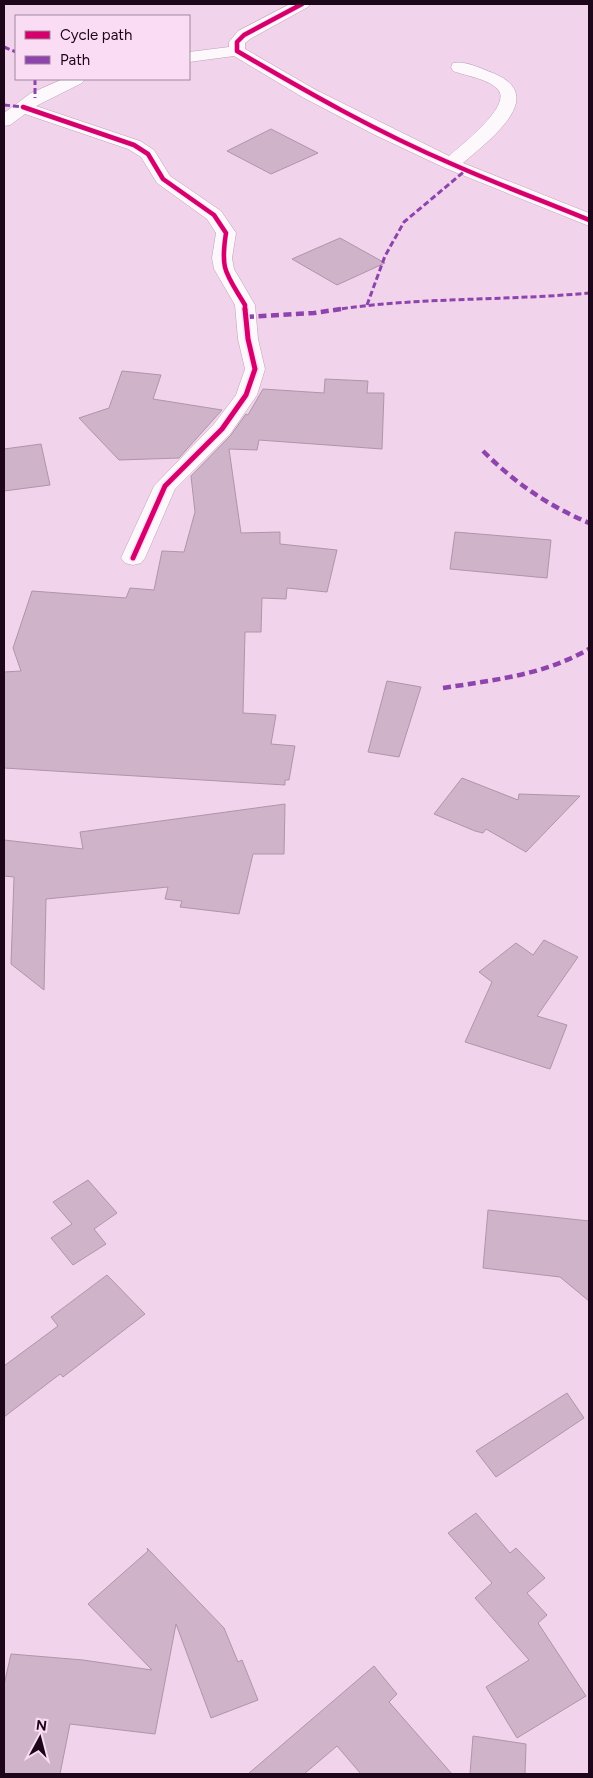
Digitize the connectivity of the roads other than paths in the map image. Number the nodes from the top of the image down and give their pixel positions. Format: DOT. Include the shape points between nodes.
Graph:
graph roads {
  1 [pos="302,4"];
  2 [pos="237,51"];
  3 [pos="190,57"];
  4 [pos="459,67"];
  5 [pos="74,80"];
  6 [pos="23,107"];
  7 [pos="4,121"];
  8 [pos="451,164"];
  9 [pos="589,220"];
  10 [pos="133,558"];
  1 -- 2 [label="street" via="244,35 237,42"];
  2 -- 3 [label="street"];
  2 -- 8 [label="street" via="310,94"];
  4 -- 8 [label="street" via="502,86 510,100 506,112"];
  5 -- 6 [label="street"];
  6 -- 7 [label="street"];
  6 -- 10 [label="street" via="134,145 148,154 163,179 214,215 221,225 226,233 222,258 224,269 245,305 255,369 246,395 222,429 165,486"];
  8 -- 9 [label="street"];
}
